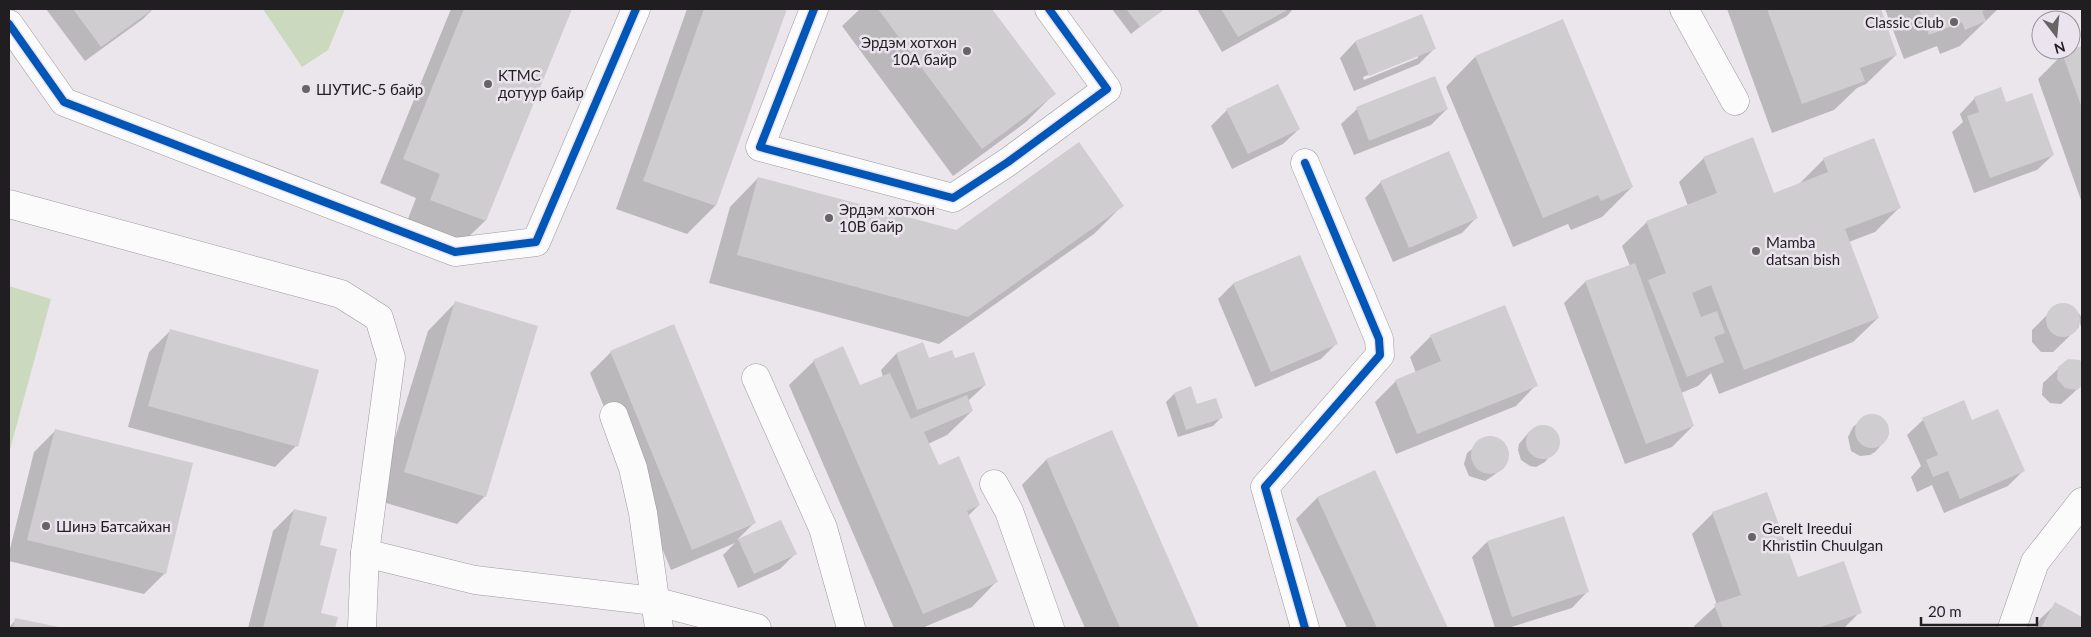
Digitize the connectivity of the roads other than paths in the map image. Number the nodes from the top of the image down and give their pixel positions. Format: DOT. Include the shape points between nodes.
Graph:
graph roads {
  1 [pos="636,9"];
  2 [pos="814,9"];
  3 [pos="1049,9"];
  4 [pos="1684,9"];
  5 [pos="9,24"];
  6 [pos="1734,101"];
  7 [pos="1305,163"];
  8 [pos="9,204"];
  9 [pos="756,378"];
  10 [pos="614,416"];
  11 [pos="994,484"];
  12 [pos="2082,502"];
  13 [pos="365,553"];
  14 [pos="654,601"];
  15 [pos="362,628"];
  16 [pos="659,628"];
  17 [pos="757,628"];
  18 [pos="851,628"];
  19 [pos="1050,628"];
  20 [pos="1306,628"];
  21 [pos="2012,628"];
  1 -- 5 [label="street" via="536,242 455,252 64,102"];
  2 -- 3 [label="street" via="760,147 953,198 1008,162 1106,89"];
  4 -- 6 [label="street"];
  7 -- 20 [label="street" via="1379,339 1380,355 1265,487"];
  8 -- 13 [label="street" via="342,294 379,318 390,358"];
  9 -- 18 [label="street" via="823,528"];
  10 -- 14 [label="street" via="633,468 643,513"];
  11 -- 19 [label="street" via="1009,511"];
  12 -- 21 [label="street" via="2035,562"];
  13 -- 14 [label="street" via="474,580"];
  13 -- 15 [label="street"];
  14 -- 16 [label="street"];
  14 -- 17 [label="street"];
}
